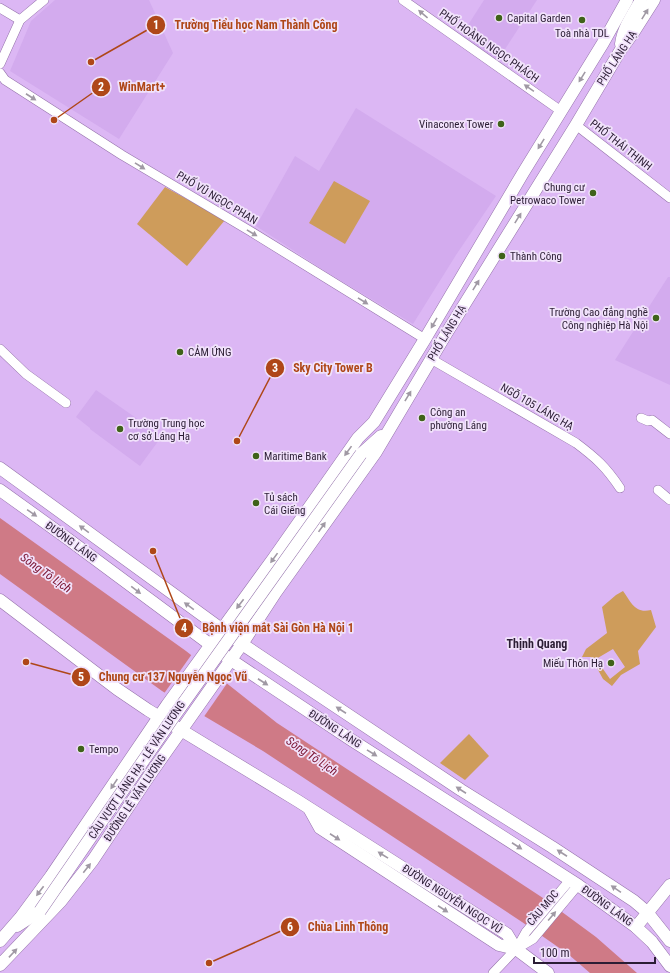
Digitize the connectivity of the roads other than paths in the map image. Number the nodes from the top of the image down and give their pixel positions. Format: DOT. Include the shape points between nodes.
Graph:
graph roads {
  1 [pos="44,0"];
  2 [pos="403,0"];
  3 [pos="627,0"];
  4 [pos="641,0"];
  5 [pos="654,0"];
  6 [pos="0,8"];
  7 [pos="630,18"];
  8 [pos="20,20"];
  9 [pos="603,44"];
  10 [pos="620,51"];
  11 [pos="0,64"];
  12 [pos="0,74"];
  13 [pos="561,111"];
  14 [pos="576,125"];
  15 [pos="670,198"];
  16 [pos="482,241"];
  17 [pos="498,251"];
  18 [pos="425,339"];
  19 [pos="0,349"];
  20 [pos="431,359"];
  21 [pos="66,403"];
  22 [pos="641,418"];
  23 [pos="374,422"];
  24 [pos="388,430"];
  25 [pos="670,434"];
  26 [pos="361,454"];
  27 [pos="0,468"];
  28 [pos="620,488"];
  29 [pos="0,490"];
  30 [pos="658,490"];
  31 [pos="670,500"];
  32 [pos="259,579"];
  33 [pos="276,592"];
  34 [pos="0,600"];
  35 [pos="221,629"];
  36 [pos="242,644"];
  37 [pos="210,645"];
  38 [pos="231,660"];
  39 [pos="159,716"];
  40 [pos="181,731"];
  41 [pos="128,762"];
  42 [pos="149,776"];
  43 [pos="494,810"];
  44 [pos="484,825"];
  45 [pos="670,885"];
  46 [pos="571,886"];
  47 [pos="40,911"];
  48 [pos="647,912"];
  49 [pos="666,926"];
  50 [pos="636,927"];
  51 [pos="11,929"];
  52 [pos="25,940"];
  53 [pos="0,941"];
  54 [pos="670,941"];
  55 [pos="652,942"];
  56 [pos="516,949"];
  57 [pos="0,965"];
  58 [pos="670,966"];
  59 [pos="498,971"];
  60 [pos="548,973"];
  1 -- 8 [label="street"];
  13 -- 2 [label="street, PHỐ HOÀNG NGỌC PHÁCH, one-way"];
  3 -- 9 [label="main road, PHỐ LÁNG HẠ"];
  4 -- 7 [label="main road"];
  10 -- 5 [label="main road, PHỐ LÁNG HẠ, one-way"];
  6 -- 8 [label="street"];
  7 -- 9 [label="main road" via="615,36"];
  7 -- 10 [label="main road"];
  8 -- 11 [label="street"];
  9 -- 13 [label="main road, PHỐ LÁNG HẠ, one-way"];
  10 -- 14 [label="main road, PHỐ LÁNG HẠ"];
  12 -- 18 [label="street, PHỐ VŨ NGỌC PHAN, one-way" via="5,80 116,151"];
  13 -- 16 [label="main road, PHỐ LÁNG HẠ, one-way"];
  14 -- 15 [label="street, PHỐ THÁI THỊNH"];
  17 -- 14 [label="main road, PHỐ LÁNG HẠ, one-way"];
  16 -- 17 [label="main road"];
  16 -- 18 [label="main road, PHỐ LÁNG HẠ, one-way"];
  20 -- 17 [label="main road, PHỐ LÁNG HẠ, one-way"];
  18 -- 23 [label="main road, PHỐ LÁNG HẠ"];
  19 -- 21 [label="street" via="26,374"];
  24 -- 20 [label="main road, PHỐ LÁNG HẠ, one-way"];
  20 -- 28 [label="street, NGÕ 105 LÁNG HẠ" via="576,443 606,468"];
  22 -- 25 [label="street" via="652,420"];
  23 -- 26 [label="main road, CẦU VƯỢT LÁNG HẠ - LÊ VĂN LƯƠNG"];
  23 -- 32 [label="main road, PHỐ LÁNG HẠ, one-way" via="358,438"];
  24 -- 26 [label="main road, CẦU VƯỢT LÁNG HẠ - LÊ VĂN LƯƠNG"];
  33 -- 24 [label="main road, PHỐ LÁNG HẠ, one-way" via="376,452"];
  26 -- 47 [label="main road, CẦU VƯỢT LÁNG HẠ - LÊ VĂN LƯƠNG, bridge" via="172,719"];
  35 -- 27 [label="main road, ĐƯỜNG LÁNG, one-way"];
  29 -- 37 [label="main road, ĐƯỜNG LÁNG, one-way"];
  30 -- 31 [label="street"];
  32 -- 33 [label="main road"];
  32 -- 35 [label="main road, PHỐ LÁNG HẠ, one-way"];
  33 -- 36 [label="main road, PHỐ LÁNG HẠ"];
  34 -- 39 [label="main road, ĐƯỜNG NGUYỄN NGỌC VŨ" via="117,689"];
  35 -- 36 [label="main road, ĐƯỜNG LÁNG"];
  35 -- 37 [label="main road, PHỐ LÁNG HẠ"];
  36 -- 38 [label="main road, PHỐ LÁNG HẠ"];
  43 -- 36 [label="main road, ĐƯỜNG LÁNG, one-way"];
  37 -- 38 [label="main road, ĐƯỜNG LÁNG"];
  37 -- 39 [label="main road"];
  38 -- 40 [label="main road, ĐƯỜNG LÊ VĂN LƯƠNG"];
  38 -- 44 [label="main road, ĐƯỜNG LÁNG, one-way"];
  39 -- 40 [label="main road, ĐƯỜNG NGUYỄN NGỌC VŨ"];
  39 -- 41 [label="main road"];
  40 -- 42 [label="main road, ĐƯỜNG LÊ VĂN LƯƠNG"];
  40 -- 56 [label="main road, ĐƯỜNG NGUYỄN NGỌC VŨ" via="310,809 320,828 499,945"];
  41 -- 42 [label="main road"];
  41 -- 51 [label="main road, one-way" via="51,876"];
  52 -- 42 [label="main road, ĐƯỜNG LÊ VĂN LƯƠNG, one-way" via="61,902 90,864"];
  43 -- 44 [label="main road"];
  48 -- 43 [label="main road, ĐƯỜNG LÁNG, one-way" via="570,858"];
  44 -- 46 [label="main road, ĐƯỜNG LÁNG, one-way"];
  45 -- 48 [label="main road"];
  46 -- 50 [label="main road, ĐƯỜNG LÁNG"];
  46 -- 56 [label="street, CẦU MỌC" via="526,932"];
  56 -- 46 [label="street, CẦU MỌC, one-way" via="533,939"];
  47 -- 51 [label="main road, CẦU VƯỢT LÁNG HẠ - LÊ VĂN LƯƠNG"];
  47 -- 52 [label="main road, CẦU VƯỢT LÁNG HẠ - LÊ VĂN LƯƠNG"];
  48 -- 49 [label="main road, ĐƯỜNG LÁNG"];
  48 -- 50 [label="main road"];
  49 -- 54 [label="main road, ĐƯỜNG LÁNG"];
  49 -- 55 [label="main road"];
  50 -- 55 [label="main road, ĐƯỜNG LÁNG"];
  51 -- 53 [label="main road"];
  57 -- 52 [label="main road, ĐƯỜNG LÊ VĂN LƯƠNG, one-way"];
  55 -- 58 [label="main road, ĐƯỜNG LÁNG"];
  56 -- 59 [label="street"];
  56 -- 60 [label="main road"];
}
